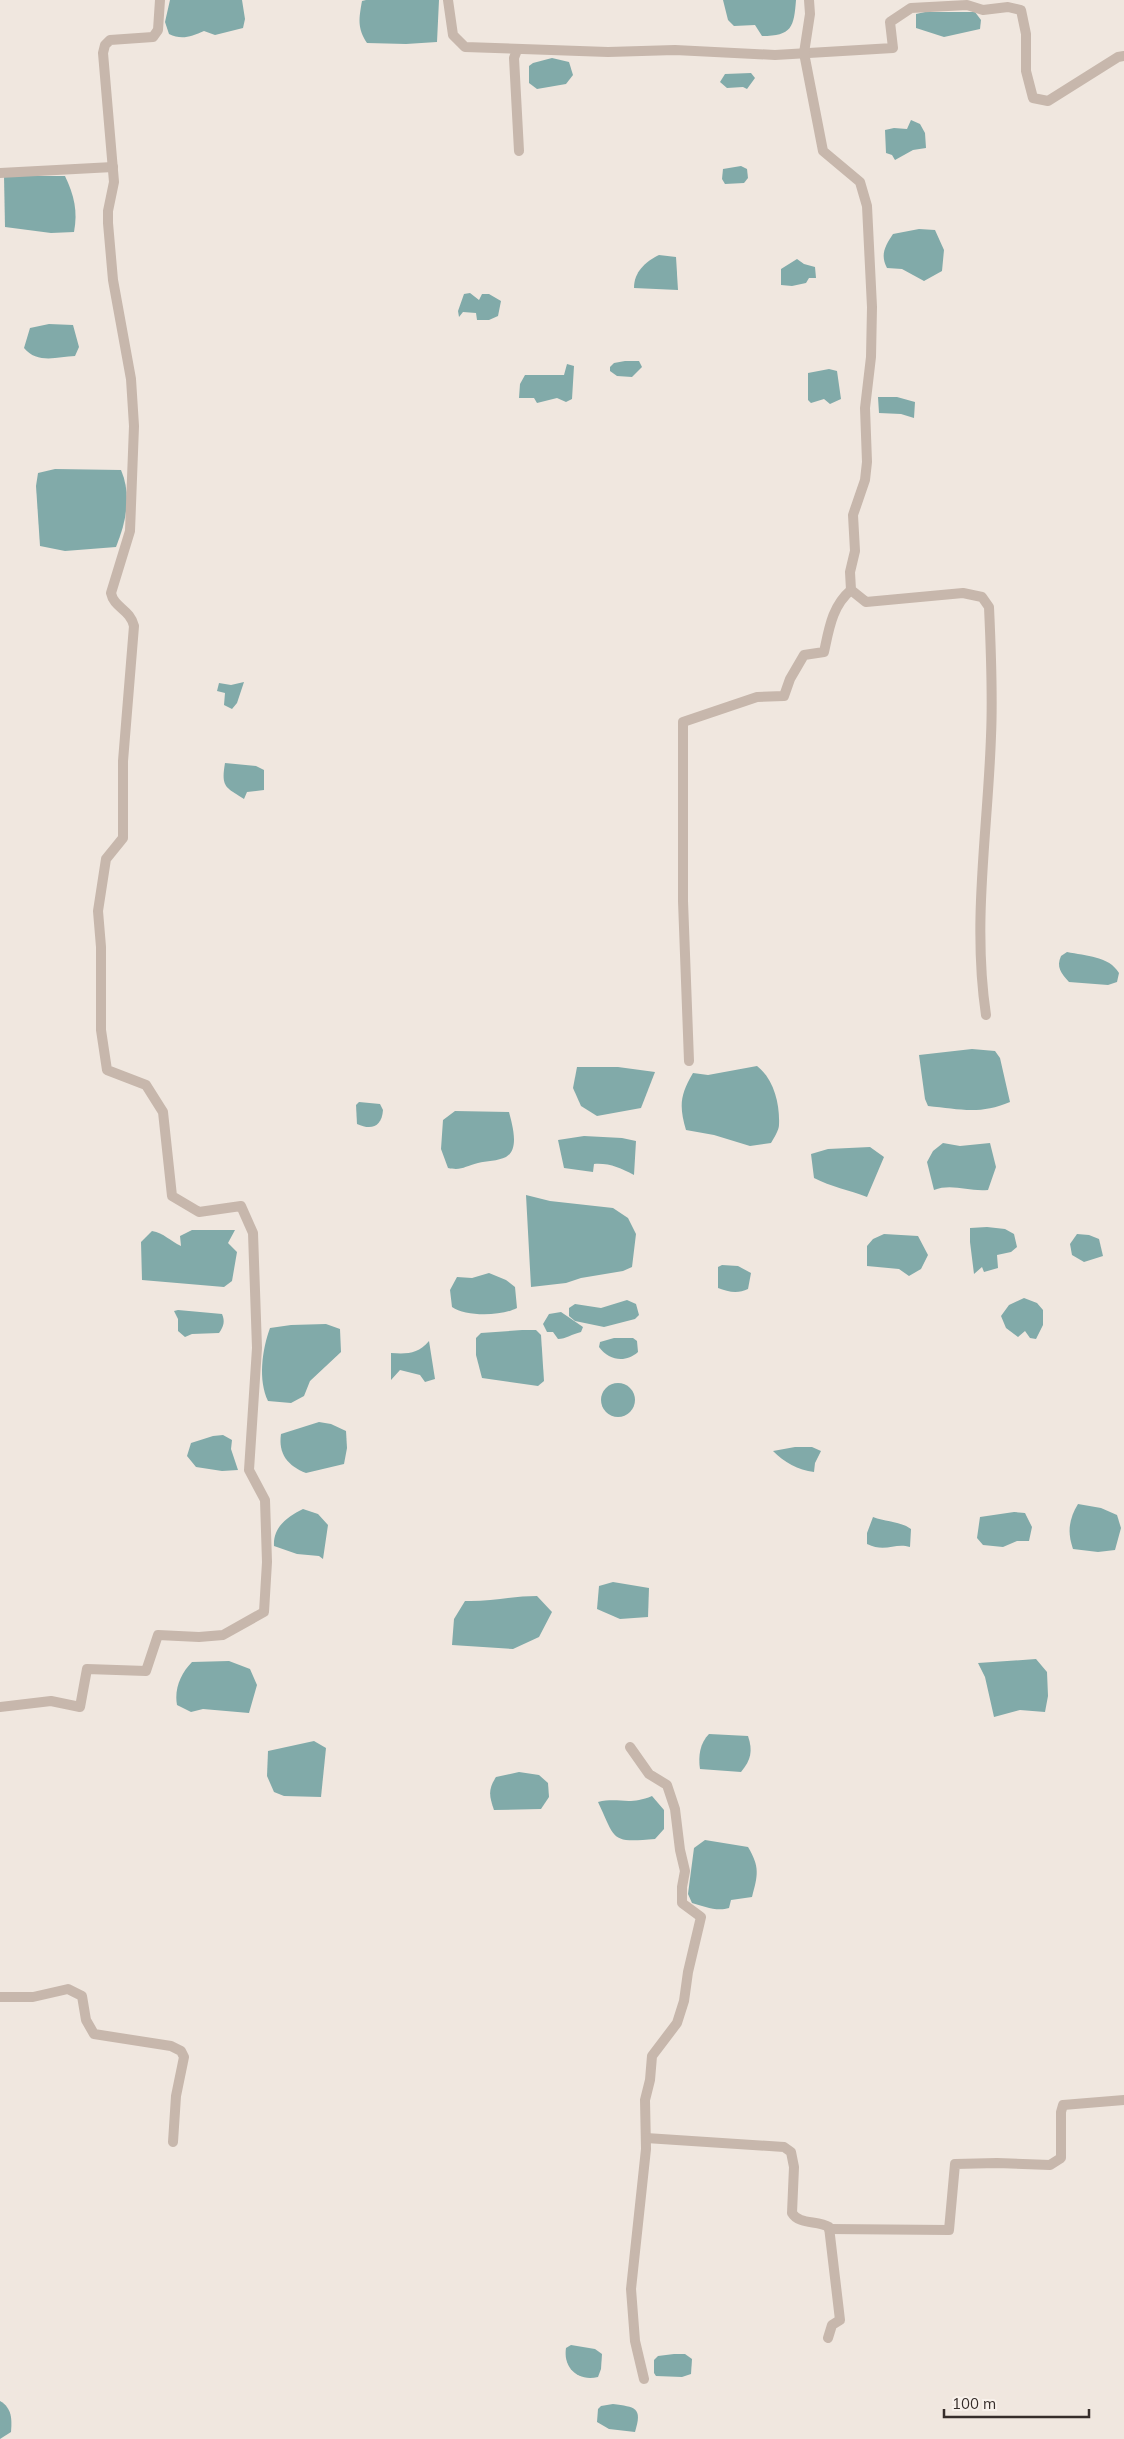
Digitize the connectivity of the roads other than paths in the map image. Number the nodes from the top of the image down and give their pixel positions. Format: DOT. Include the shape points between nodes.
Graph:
graph roads {
  1 [pos="160,0"];
  2 [pos="448,0"];
  3 [pos="809,0"];
  4 [pos="517,50"];
  5 [pos="804,53"];
  6 [pos="1124,56"];
  7 [pos="519,151"];
  8 [pos="113,167"];
  9 [pos="0,173"];
  10 [pos="851,590"];
  11 [pos="986,1015"];
  12 [pos="689,1061"];
  13 [pos="0,1707"];
  14 [pos="630,1747"];
  15 [pos="0,1997"];
  16 [pos="1124,2100"];
  17 [pos="646,2138"];
  18 [pos="173,2142"];
  19 [pos="829,2229"];
  20 [pos="828,2338"];
  21 [pos="644,2379"];
  1 -- 8 [label="street" via="158,30 154,37 110,40 105,45 103,53"];
  2 -- 4 [label="street" via="453,35 465,47"];
  3 -- 5 [label="street"];
  4 -- 5 [label="street"];
  4 -- 7 [label="street" via="514,58"];
  5 -- 6 [label="street" via="893,48 890,22 911,8 967,6 983,10 1008,7 1021,10 1026,34 1026,71 1033,98 1048,101 1092,72"];
  5 -- 10 [label="street" via="823,151 860,182 867,206 872,307 865,408 867,462 865,480 853,516 855,551 850,572"];
  8 -- 9 [label="street"];
  8 -- 13 [label="street" via="108,224 113,280 131,379 134,426 130,531 111,593 112,600 131,616 134,626 122,761 123,838 106,859 98,911 101,1030 107,1070 146,1085 162,1112 172,1196 199,1212 241,1206 253,1233 257,1348 249,1470 264,1500 267,1562 264,1612 224,1635 158,1635 146,1671 88,1670 80,1706 51,1701"];
  10 -- 11 [label="street" via="866,602 963,593 982,597 989,607 991,736 980,934 981,987"];
  10 -- 12 [label="street" via="840,599 832,615 824,652 804,655 784,696 757,697 683,722 683,901"];
  14 -- 17 [label="street" via="649,1774 668,1785 685,1871 682,1903 701,1917 677,2023 652,2056 645,2100"];
  15 -- 18 [label="street" via="33,1997 68,1989 82,1996 86,2020 94,2034 171,2046 181,2051 184,2057 176,2096"];
  16 -- 19 [label="street" via="1063,2105 1061,2158 1050,2165 955,2164 949,2230"];
  17 -- 19 [label="street" via="784,2147 791,2152 794,2167 792,2213 798,2219 824,2224"];
  17 -- 21 [label="street" via="632,2289 635,2341"];
  19 -- 20 [label="street" via="840,2320 832,2325"];
}
